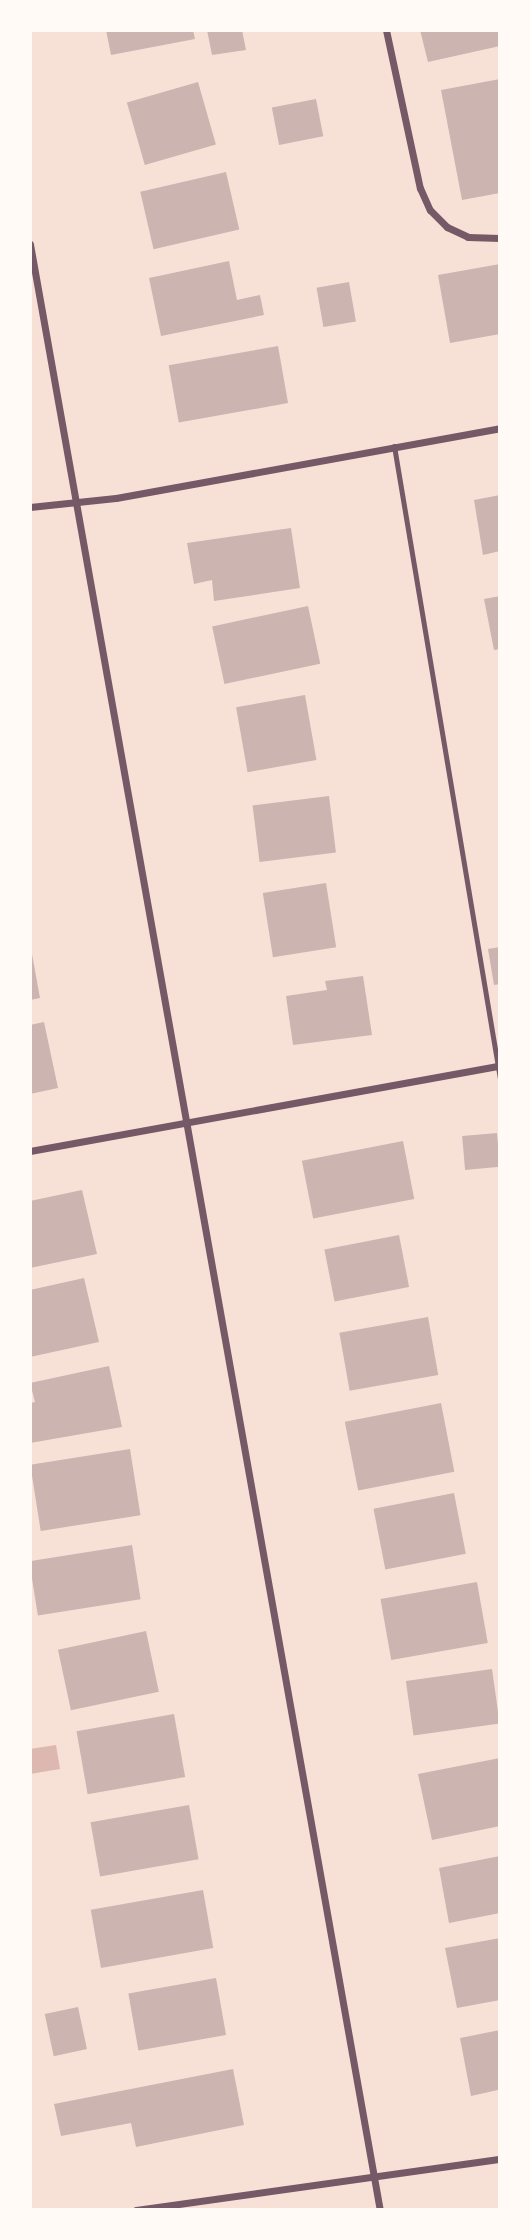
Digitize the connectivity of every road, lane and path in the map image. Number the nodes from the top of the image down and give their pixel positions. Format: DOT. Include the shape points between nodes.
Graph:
graph roads {
  1 [pos="386,30"];
  2 [pos="500,238"];
  3 [pos="30,244"];
  4 [pos="500,428"];
  5 [pos="394,446"];
  6 [pos="77,502"];
  7 [pos="30,507"];
  8 [pos="499,1066"];
  9 [pos="500,1079"];
  10 [pos="186,1121"];
  11 [pos="30,1151"];
  12 [pos="500,2159"];
  13 [pos="374,2177"];
  14 [pos="136,2210"];
  15 [pos="380,2210"];
  1 -- 2 [label="street" via="420,188 430,210 447,227 468,237"];
  3 -- 6 [label="street"];
  4 -- 5 [label="street"];
  5 -- 6 [label="street"];
  5 -- 8 [label="lane"];
  6 -- 7 [label="street"];
  6 -- 10 [label="street"];
  8 -- 9 [label="lane"];
  8 -- 10 [label="street"];
  10 -- 11 [label="street"];
  10 -- 13 [label="street"];
  12 -- 13 [label="street"];
  13 -- 14 [label="street"];
  13 -- 15 [label="street"];
}
